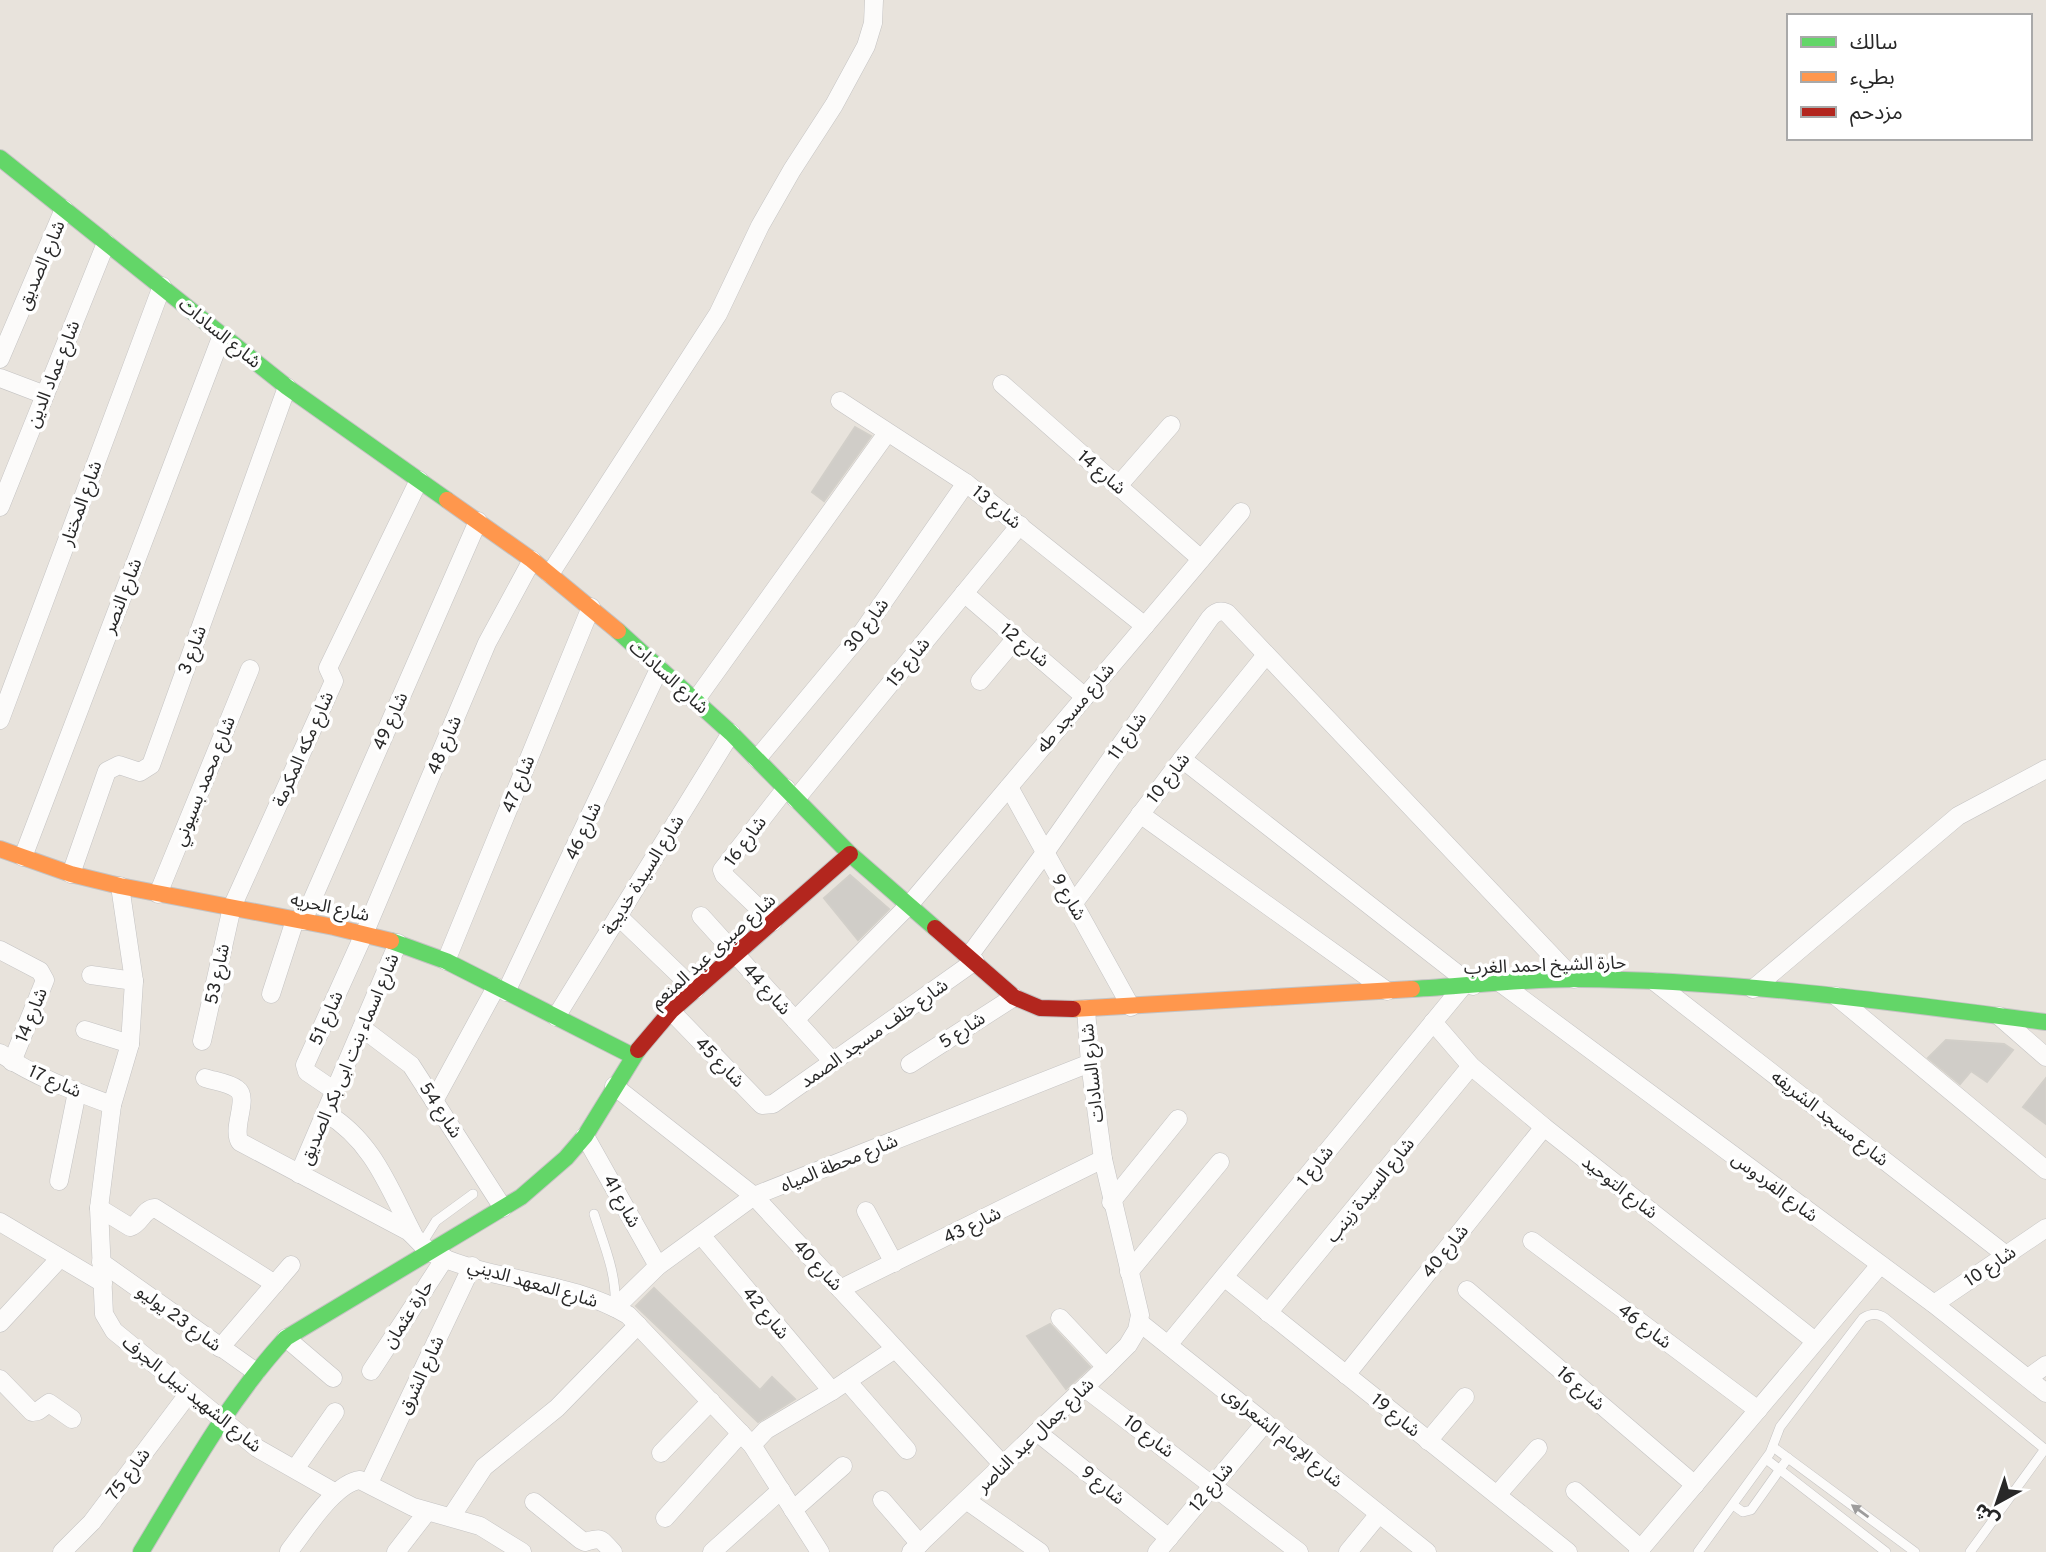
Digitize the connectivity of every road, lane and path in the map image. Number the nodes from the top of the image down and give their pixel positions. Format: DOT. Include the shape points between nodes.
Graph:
graph roads {
  1 [pos="874,0"];
  2 [pos="0,158"];
  3 [pos="64,209"];
  4 [pos="106,243"];
  5 [pos="162,286"];
  6 [pos="222,335"];
  7 [pos="0,359"];
  8 [pos="0,379"];
  9 [pos="1002,384"];
  10 [pos="287,387"];
  11 [pos="45,395"];
  12 [pos="840,401"];
  13 [pos="1171,425"];
  14 [pos="887,433"];
  15 [pos="419,480"];
  16 [pos="966,483"];
  17 [pos="1118,486"];
  18 [pos="0,506"];
  19 [pos="1241,512"];
  20 [pos="478,521"];
  21 [pos="1020,525"];
  22 [pos="1201,559"];
  23 [pos="532,560"];
  24 [pos="550,574"];
  25 [pos="964,593"];
  26 [pos="591,607"];
  27 [pos="1144,626"];
  28 [pos="1016,638"];
  29 [pos="1266,654"];
  30 [pos="250,669"];
  31 [pos="659,669"];
  32 [pos="980,681"];
  33 [pos="1085,696"];
  34 [pos="695,701"];
  35 [pos="0,720"];
  36 [pos="731,733"];
  37 [pos="757,759"];
  38 [pos="1182,759"];
  39 [pos="2046,769"];
  40 [pos="1009,787"];
  41 [pos="791,794"];
  42 [pos="1140,814"];
  43 [pos="0,849"];
  44 [pos="850,854"];
  45 [pos="1044,854"];
  46 [pos="23,857"];
  47 [pos="71,874"];
  48 [pos="120,886"];
  49 [pos="158,894"];
  50 [pos="909,904"];
  51 [pos="1073,904"];
  52 [pos="232,907"];
  53 [pos="618,916"];
  54 [pos="701,916"];
  55 [pos="299,920"];
  56 [pos="773,922"];
  57 [pos="364,934"];
  58 [pos="398,943"];
  59 [pos="0,950"];
  60 [pos="735,955"];
  61 [pos="972,958"];
  62 [pos="446,961"];
  63 [pos="91,975"];
  64 [pos="1574,979"];
  65 [pos="134,981"];
  66 [pos="1655,982"];
  67 [pos="1502,984"];
  68 [pos="1468,986"];
  69 [pos="501,989"];
  70 [pos="1753,989"];
  71 [pos="695,990"];
  72 [pos="1387,991"];
  73 [pos="271,994"];
  74 [pos="1836,995"];
  75 [pos="1014,997"];
  76 [pos="1131,1007"];
  77 [pos="1086,1009"];
  78 [pos="671,1011"];
  79 [pos="1999,1016"];
  80 [pos="556,1017"];
  81 [pos="795,1020"];
  82 [pos="1433,1022"];
  83 [pos="2046,1022"];
  84 [pos="362,1028"];
  85 [pos="85,1030"];
  86 [pos="202,1041"];
  87 [pos="130,1044"];
  88 [pos="633,1056"];
  89 [pos="2046,1057"];
  90 [pos="6,1058"];
  91 [pos="833,1062"];
  92 [pos="1090,1063"];
  93 [pos="910,1064"];
  94 [pos="1471,1066"];
  95 [pos="205,1078"];
  96 [pos="614,1086"];
  97 [pos="335,1091"];
  98 [pos="77,1092"];
  99 [pos="435,1101"];
  100 [pos="772,1104"];
  101 [pos="112,1105"];
  102 [pos="326,1113"];
  103 [pos="1178,1119"];
  104 [pos="1544,1128"];
  105 [pos="585,1136"];
  106 [pos="1103,1159"];
  107 [pos="1220,1163"];
  108 [pos="2046,1170"];
  109 [pos="299,1174"];
  110 [pos="59,1181"];
  111 [pos="473,1194"];
  112 [pos="754,1196"];
  113 [pos="1111,1202"];
  114 [pos="99,1208"];
  115 [pos="503,1208"];
  116 [pos="866,1211"];
  117 [pos="594,1214"];
  118 [pos="0,1222"];
  119 [pos="2046,1228"];
  120 [pos="701,1235"];
  121 [pos="1532,1241"];
  122 [pos="427,1248"];
  123 [pos="2006,1255"];
  124 [pos="60,1258"];
  125 [pos="102,1262"];
  126 [pos="894,1264"];
  127 [pos="291,1265"];
  128 [pos="1880,1265"];
  129 [pos="472,1266"];
  130 [pos="658,1266"];
  131 [pos="1129,1272"];
  132 [pos="1224,1277"];
  133 [pos="103,1283"];
  134 [pos="275,1284"];
  135 [pos="840,1289"];
  136 [pos="1467,1290"];
  137 [pos="1934,1304"];
  138 [pos="615,1308"];
  139 [pos="1268,1313"];
  140 [pos="1139,1314"];
  141 [pos="1060,1318"];
  142 [pos="0,1323"];
  143 [pos="638,1325"];
  144 [pos="286,1338"];
  145 [pos="1815,1341"];
  146 [pos="1168,1345"];
  147 [pos="220,1348"];
  148 [pos="895,1349"];
  149 [pos="2046,1365"];
  150 [pos="1106,1367"];
  151 [pos="371,1370"];
  152 [pos="256,1372"];
  153 [pos="1346,1375"];
  154 [pos="333,1378"];
  155 [pos="2028,1378"];
  156 [pos="0,1379"];
  157 [pos="847,1381"];
  158 [pos="1085,1388"];
  159 [pos="832,1391"];
  160 [pos="189,1393"];
  161 [pos="2046,1393"];
  162 [pos="1465,1397"];
  163 [pos="711,1401"];
  164 [pos="1758,1410"];
  165 [pos="335,1412"];
  166 [pos="72,1419"];
  167 [pos="223,1420"];
  168 [pos="1265,1423"];
  169 [pos="1037,1432"];
  170 [pos="746,1438"];
  171 [pos="1428,1441"];
  172 [pos="1773,1447"];
  173 [pos="1538,1448"];
  174 [pos="906,1450"];
  175 [pos="2045,1450"];
  176 [pos="661,1453"];
  177 [pos="1788,1458"];
  178 [pos="1766,1460"];
  179 [pos="1003,1465"];
  180 [pos="843,1466"];
  181 [pos="295,1469"];
  182 [pos="1779,1470"];
  183 [pos="369,1483"];
  184 [pos="1213,1484"];
  185 [pos="1695,1485"];
  186 [pos="781,1490"];
  187 [pos="1575,1490"];
  188 [pos="336,1493"];
  189 [pos="1497,1495"];
  190 [pos="882,1500"];
  191 [pos="966,1500"];
  192 [pos="534,1502"];
  193 [pos="1733,1505"];
  194 [pos="793,1510"];
  195 [pos="427,1512"];
  196 [pos="1379,1514"];
  197 [pos="451,1517"];
  198 [pos="665,1518"];
  199 [pos="576,1546"];
  200 [pos="916,1548"];
  201 [pos="1162,1548"];
  202 [pos="1640,1550"];
  203 [pos="289,1551"];
  204 [pos="62,1552"];
  205 [pos="141,1552"];
  206 [pos="396,1552"];
  207 [pos="522,1552"];
  208 [pos="613,1552"];
  209 [pos="712,1552"];
  210 [pos="820,1552"];
  211 [pos="1040,1552"];
  212 [pos="1299,1552"];
  213 [pos="1348,1552"];
  214 [pos="1427,1552"];
  215 [pos="1568,1552"];
  216 [pos="1698,1552"];
  217 [pos="1886,1552"];
  218 [pos="1915,1552"];
  219 [pos="1969,1552"];
  1 -- 24 [label="street" via="866,46 760,226 718,314"];
  2 -- 3 [label="street, شارع السادات"];
  3 -- 4 [label="street, شارع السادات"];
  3 -- 7 [label="street, شارع الصديق"];
  4 -- 5 [label="street, شارع السادات"];
  4 -- 11 [label="street, شارع عماد الدين"];
  5 -- 6 [label="street, شارع السادات"];
  5 -- 35 [label="street, شارع المختار"];
  6 -- 10 [label="street, شارع السادات"];
  6 -- 46 [label="street, شارع النصر"];
  8 -- 11 [label="street"];
  9 -- 17 [label="street, شارع 14"];
  10 -- 15 [label="street, شارع السادات"];
  10 -- 47 [label="street, شارع 3" via="151,765 140,772 119,765 107,771"];
  11 -- 18 [label="street, شارع عماد الدين"];
  12 -- 14 [label="street, شارع 13"];
  13 -- 17 [label="street"];
  14 -- 16 [label="street, شارع 13"];
  14 -- 34 [label="street"];
  15 -- 20 [label="street, شارع السادات"];
  15 -- 52 [label="street, شارع مكه المكرمة" via="328,668 334,681"];
  16 -- 21 [label="street, شارع 13"];
  16 -- 37 [label="street, شارع 30" via="861,634"];
  17 -- 22 [label="street, شارع 14"];
  19 -- 22 [label="street, شارع مسجد طه"];
  20 -- 23 [label="street, شارع السادات"];
  20 -- 55 [label="street, شارع 49"];
  21 -- 25 [label="street, شارع 15"];
  21 -- 27 [label="street, شارع 13"];
  22 -- 27 [label="street, شارع مسجد طه"];
  23 -- 24 [label="street, شارع السادات"];
  23 -- 57 [label="street, شارع 48" via="487,643"];
  24 -- 26 [label="street, شارع السادات"];
  25 -- 28 [label="street, شارع 12"];
  25 -- 41 [label="street, شارع 15"];
  26 -- 31 [label="street, شارع السادات"];
  26 -- 62 [label="street, شارع 47"];
  27 -- 33 [label="street, شارع مسجد طه"];
  28 -- 32 [label="street"];
  28 -- 33 [label="street, شارع 12"];
  29 -- 38 [label="street, شارع 10"];
  29 -- 45 [label="street, شارع 11" via="1227,613 1217,612 1210,618"];
  29 -- 64 [label="street"];
  30 -- 49 [label="street, شارع محمد بسيوني"];
  31 -- 34 [label="street, شارع السادات"];
  31 -- 69 [label="street, شارع 46"];
  33 -- 40 [label="street, شارع مسجد طه"];
  34 -- 36 [label="street, شارع السادات"];
  36 -- 37 [label="street, شارع السادات"];
  36 -- 53 [label="street, شارع السيدة خديجة"];
  37 -- 41 [label="street, شارع السادات"];
  38 -- 42 [label="street, شارع 10"];
  38 -- 68 [label="street"];
  39 -- 70 [label="street" via="1958,816"];
  40 -- 45 [label="street, شارع 9"];
  40 -- 50 [label="street, شارع مسجد طه"];
  41 -- 44 [label="street, شارع السادات"];
  41 -- 56 [label="street, شارع 16" via="722,870"];
  42 -- 51 [label="street, شارع 10"];
  42 -- 72 [label="street"];
  43 -- 46 [label="street, شارع الحريه"];
  44 -- 50 [label="street, شارع السادات"];
  44 -- 56 [label="street, شارع صبرى عبد المنعم"];
  45 -- 51 [label="street, شارع 9"];
  45 -- 61 [label="street, شارع 11"];
  46 -- 47 [label="street, شارع الحريه"];
  47 -- 48 [label="street, شارع الحريه"];
  48 -- 49 [label="street, شارع الحريه"];
  48 -- 65 [label="street, شارع الشهيد نبيل الجرف"];
  49 -- 52 [label="street, شارع الحريه"];
  50 -- 61 [label="street, شارع السادات"];
  50 -- 81 [label="street, شارع مسجد طه"];
  51 -- 76 [label="street, شارع 9"];
  52 -- 55 [label="street, شارع الحريه"];
  52 -- 86 [label="street, شارع 53"];
  53 -- 71 [label="street"];
  53 -- 80 [label="street, شارع السيدة خديجة"];
  54 -- 60 [label="street, شارع 44"];
  55 -- 57 [label="street, شارع الحريه"];
  55 -- 73 [label="street, شارع 49"];
  56 -- 60 [label="street, شارع صبرى عبد المنعم"];
  57 -- 58 [label="street, شارع الحريه"];
  57 -- 97 [label="street, شارع 51" via="305,1065 308,1073"];
  58 -- 62 [label="street, شارع الحريه"];
  58 -- 84 [label="street, شارع اسماء بنت ابى بكر الصديق"];
  59 -- 90 [label="street, شارع 14" via="40,971 45,980"];
  60 -- 71 [label="street, شارع صبرى عبد المنعم"];
  60 -- 81 [label="street, شارع 44"];
  61 -- 75 [label="street, شارع السادات"];
  61 -- 91 [label="street, شارع خلف مسجد الصمد"];
  62 -- 69 [label="street, شارع الحريه"];
  63 -- 65 [label="street"];
  64 -- 66 [label="street, حارة الشيخ احمد الغرب"];
  64 -- 67 [label="street, حارة الشيخ احمد الغرب"];
  65 -- 87 [label="street, شارع الشهيد نبيل الجرف"];
  66 -- 70 [label="street, حارة الشيخ احمد الغرب"];
  66 -- 123 [label="street, شارع مسجد الشريفه"];
  67 -- 68 [label="street, حارة الشيخ احمد الغرب"];
  67 -- 128 [label="street, شارع الفردوس"];
  68 -- 72 [label="street, حارة الشيخ احمد الغرب"];
  68 -- 82 [label="street, شارع 1"];
  69 -- 80 [label="street, شارع الحريه"];
  69 -- 99 [label="street, شارع 46"];
  70 -- 74 [label="street, حارة الشيخ احمد الغرب"];
  71 -- 78 [label="street, شارع صبرى عبد المنعم"];
  72 -- 76 [label="street, حارة الشيخ احمد الغرب"];
  74 -- 79 [label="street, حارة الشيخ احمد الغرب"];
  74 -- 108 [label="street"];
  75 -- 77 [label="street, شارع السادات" via="1044,1010"];
  75 -- 93 [label="street, شارع 5"];
  76 -- 77 [label="street, حارة الشيخ احمد الغرب"];
  77 -- 92 [label="street, شارع السادات"];
  78 -- 88 [label="street, شارع صبرى عبد المنعم"];
  78 -- 100 [label="street, شارع 45" via="762,1105"];
  79 -- 83 [label="street, حارة الشيخ احمد الغرب"];
  79 -- 89 [label="street"];
  80 -- 88 [label="street, شارع الحريه"];
  81 -- 91 [label="street, شارع 44"];
  82 -- 94 [label="street, شارع التوحيد"];
  82 -- 132 [label="street, شارع 1"];
  84 -- 97 [label="street, شارع اسماء بنت ابى بكر الصديق"];
  84 -- 99 [label="street, شارع 54" via="407,1061"];
  85 -- 87 [label="street"];
  87 -- 101 [label="street, شارع الشهيد نبيل الجرف"];
  88 -- 96 [label="street, شارع صبرى عبد المنعم"];
  90 -- 98 [label="street, شارع 17"];
  91 -- 100 [label="street, شارع خلف مسجد الصمد"];
  92 -- 106 [label="street, شارع السادات"];
  92 -- 112 [label="street, شارع محطة المياه"];
  94 -- 104 [label="street, شارع التوحيد"];
  94 -- 139 [label="street, شارع السيدة زينب"];
  95 -- 109 [label="street, شارع المعهد الديني" via="240,1092 237,1135 244,1144"];
  96 -- 105 [label="street, شارع صبرى عبد المنعم"];
  96 -- 112 [label="street, شارع 40"];
  97 -- 102 [label="street, شارع اسماء بنت ابى بكر الصديق"];
  98 -- 101 [label="street, شارع 17"];
  98 -- 110 [label="street"];
  99 -- 115 [label="street, شارع 54"];
  101 -- 114 [label="street, شارع الشهيد نبيل الجرف"];
  102 -- 109 [label="street, شارع اسماء بنت ابى بكر الصديق"];
  102 -- 122 [label="street" via="352,1131 372,1155"];
  103 -- 113 [label="street"];
  104 -- 145 [label="street, شارع التوحيد"];
  104 -- 153 [label="street, شارع 40"];
  105 -- 115 [label="street, شارع صبرى عبد المنعم" via="544,1179"];
  105 -- 130 [label="street, شارع 41"];
  106 -- 113 [label="street, شارع السادات"];
  106 -- 126 [label="street, شارع 43"];
  107 -- 131 [label="street"];
  109 -- 122 [label="street, شارع المعهد الديني" via="403,1228"];
  111 -- 122 [label="lane" via="436,1221"];
  112 -- 120 [label="street, شارع محطة المياه"];
  112 -- 135 [label="street, شارع 40"];
  113 -- 131 [label="street, شارع السادات"];
  114 -- 125 [label="street, شارع الشهيد نبيل الجرف"];
  114 -- 134 [label="street" via="130,1227 155,1208"];
  115 -- 122 [label="street, شارع صبرى عبد المنعم"];
  116 -- 126 [label="street"];
  117 -- 138 [label="lane" via="612,1271"];
  118 -- 124 [label="street"];
  119 -- 123 [label="street, شارع 10"];
  120 -- 130 [label="street, شارع محطة المياه"];
  120 -- 159 [label="street, شارع 42"];
  121 -- 164 [label="street, شارع 46"];
  122 -- 129 [label="street, شارع المعهد الديني"];
  122 -- 144 [label="street, شارع صبرى عبد المنعم"];
  122 -- 151 [label="street, حارة عثمان"];
  123 -- 137 [label="street, شارع 10"];
  124 -- 133 [label="street"];
  124 -- 142 [label="street"];
  125 -- 133 [label="street, شارع الشهيد نبيل الجرف"];
  125 -- 147 [label="street, شارع 23 يوليو"];
  126 -- 135 [label="street, شارع 43"];
  127 -- 134 [label="street"];
  128 -- 137 [label="street, شارع الفردوس"];
  128 -- 145 [label="street"];
  129 -- 138 [label="street, شارع المعهد الديني"];
  129 -- 183 [label="street, شارع الشرق"];
  130 -- 138 [label="street, شارع محطة المياه"];
  131 -- 140 [label="street, شارع السادات"];
  132 -- 139 [label="street, شارع 19"];
  132 -- 146 [label="street, شارع 1"];
  133 -- 160 [label="street, شارع الشهيد نبيل الجرف" via="104,1314 114,1331"];
  134 -- 147 [label="street"];
  135 -- 148 [label="street, شارع 40"];
  136 -- 185 [label="street, شارع 16"];
  137 -- 155 [label="street, شارع الفردوس"];
  138 -- 143 [label="street, شارع المعهد الديني"];
  139 -- 153 [label="street, شارع 19"];
  140 -- 146 [label="street, شارع الإمام الشعراوى"];
  140 -- 150 [label="street, شارع جمال عبد الناصر" via="1128,1345"];
  141 -- 150 [label="street"];
  143 -- 163 [label="street, شارع المعهد الديني"];
  143 -- 197 [label="street" via="557,1408 484,1467"];
  144 -- 152 [label="street, شارع صبرى عبد المنعم"];
  144 -- 154 [label="street"];
  145 -- 164 [label="street"];
  146 -- 168 [label="street, شارع الإمام الشعراوى"];
  147 -- 152 [label="street, شارع 23 يوليو"];
  148 -- 157 [label="street"];
  148 -- 179 [label="street, شارع 40"];
  149 -- 155 [label="street"];
  150 -- 158 [label="street, شارع جمال عبد الناصر"];
  152 -- 167 [label="street, شارع صبرى عبد المنعم"];
  153 -- 171 [label="street, شارع 19"];
  155 -- 161 [label="street, شارع الفردوس"];
  156 -- 166 [label="street" via="32,1412 49,1403"];
  157 -- 159 [label="street"];
  157 -- 174 [label="street"];
  158 -- 169 [label="street, شارع جمال عبد الناصر"];
  158 -- 184 [label="street, شارع 10"];
  159 -- 170 [label="street"];
  160 -- 167 [label="street, شارع الشهيد نبيل الجرف"];
  160 -- 204 [label="street, شارع 75" via="92,1522"];
  162 -- 171 [label="street"];
  163 -- 170 [label="street, شارع المعهد الديني"];
  163 -- 176 [label="street"];
  164 -- 185 [label="street"];
  165 -- 181 [label="street"];
  167 -- 181 [label="street, شارع الشهيد نبيل الجرف" via="257,1448"];
  167 -- 205 [label="street, شارع صبرى عبد المنعم"];
  168 -- 184 [label="street, شارع 12"];
  168 -- 196 [label="street, شارع الإمام الشعراوى"];
  169 -- 179 [label="street, شارع جمال عبد الناصر"];
  169 -- 201 [label="street, شارع 9"];
  170 -- 186 [label="street, شارع المعهد الديني"];
  170 -- 198 [label="street"];
  171 -- 189 [label="street, شارع 19"];
  172 -- 175 [label="lane" via="1780,1427 1863,1318 1875,1314"];
  172 -- 177 [label="lane"];
  172 -- 178 [label="lane"];
  173 -- 189 [label="street"];
  175 -- 219 [label="lane"];
  177 -- 182 [label="lane"];
  218 -- 177 [label="lane, one-way"];
  178 -- 182 [label="lane"];
  178 -- 193 [label="lane"];
  179 -- 191 [label="street, شارع جمال عبد الناصر"];
  180 -- 194 [label="street"];
  181 -- 188 [label="street, شارع الشهيد نبيل الجرف"];
  182 -- 193 [label="lane" via="1749,1511"];
  182 -- 217 [label="lane"];
  183 -- 188 [label="street" via="354,1481"];
  183 -- 195 [label="street"];
  184 -- 201 [label="street, شارع 12"];
  184 -- 212 [label="street, شارع 10"];
  185 -- 202 [label="street"];
  186 -- 194 [label="street, شارع المعهد الديني"];
  186 -- 209 [label="street"];
  187 -- 202 [label="street"];
  188 -- 203 [label="street"];
  189 -- 215 [label="street, شارع 19"];
  190 -- 200 [label="street"];
  191 -- 200 [label="street, شارع جمال عبد الناصر"];
  191 -- 211 [label="street"];
  192 -- 199 [label="street"];
  193 -- 216 [label="lane"];
  194 -- 210 [label="street, شارع المعهد الديني"];
  195 -- 197 [label="street"];
  195 -- 206 [label="street"];
  196 -- 213 [label="street"];
  196 -- 214 [label="street, شارع الإمام الشعراوى"];
  197 -- 207 [label="street" via="480,1526"];
  199 -- 208 [label="street" via="593,1538"];
}
